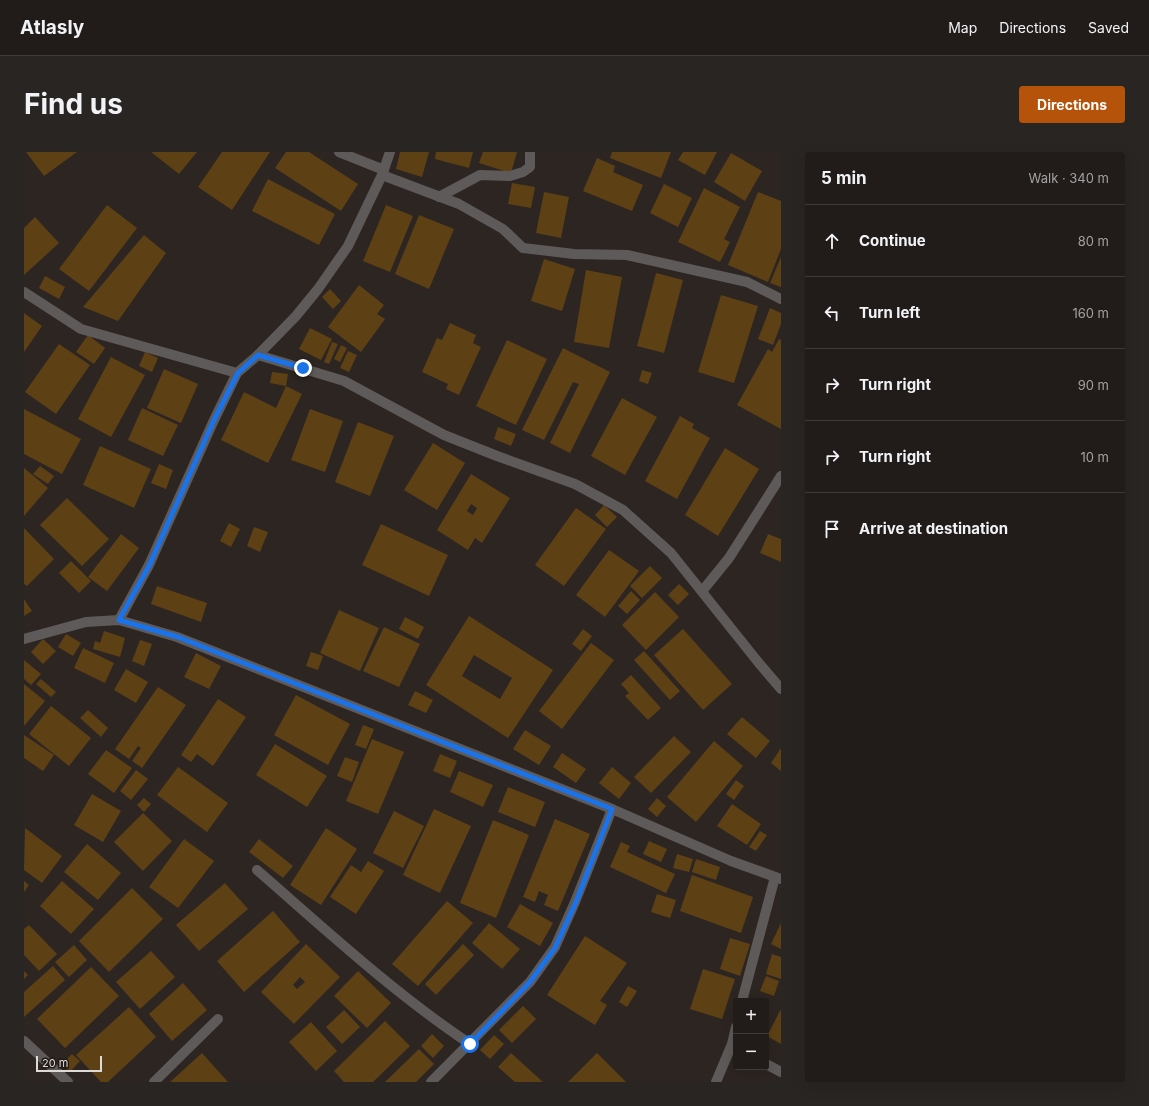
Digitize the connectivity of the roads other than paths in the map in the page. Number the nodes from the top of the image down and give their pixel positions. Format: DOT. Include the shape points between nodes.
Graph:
graph roads {
  1 [pos="339,152"];
  2 [pos="390,152"];
  3 [pos="530,152"];
  4 [pos="383,173"];
  5 [pos="439,197"];
  6 [pos="24,292"];
  7 [pos="781,299"];
  8 [pos="258,355"];
  9 [pos="238,373"];
  10 [pos="781,476"];
  11 [pos="703,590"];
  12 [pos="119,620"];
  13 [pos="24,639"];
  14 [pos="781,689"];
  15 [pos="612,809"];
  16 [pos="257,870"];
  17 [pos="778,878"];
  18 [pos="743,998"];
  19 [pos="218,1019"];
  20 [pos="24,1041"];
  21 [pos="470,1044"];
  22 [pos="733,1047"];
  23 [pos="769,1066"];
  24 [pos="781,1072"];
  25 [pos="68,1082"];
  26 [pos="154,1082"];
  27 [pos="431,1082"];
  28 [pos="716,1082"];
  1 -- 4 [label="street"];
  2 -- 4 [label="street"];
  3 -- 5 [label="street" via="530,167 523,172 510,176 480,175"];
  4 -- 5 [label="street"];
  4 -- 8 [label="street" via="348,246 296,316"];
  5 -- 7 [label="street" via="459,204 503,228 523,248 574,254 627,255 747,282"];
  6 -- 9 [label="street" via="81,329"];
  8 -- 9 [label="street"];
  8 -- 11 [label="street" via="344,381 444,435 575,484 623,510 671,553"];
  9 -- 12 [label="street" via="214,420 149,566"];
  10 -- 11 [label="street" via="729,558"];
  11 -- 14 [label="street"];
  12 -- 13 [label="street" via="86,622"];
  12 -- 15 [label="street" via="178,637"];
  15 -- 17 [label="street" via="731,861"];
  15 -- 21 [label="street" via="555,948 530,982"];
  16 -- 21 [label="street" via="431,1018"];
  17 -- 18 [label="street"];
  19 -- 26 [label="street"];
  20 -- 25 [label="street"];
  21 -- 27 [label="street"];
  22 -- 28 [label="street"];
  23 -- 24 [label="street"];
}
